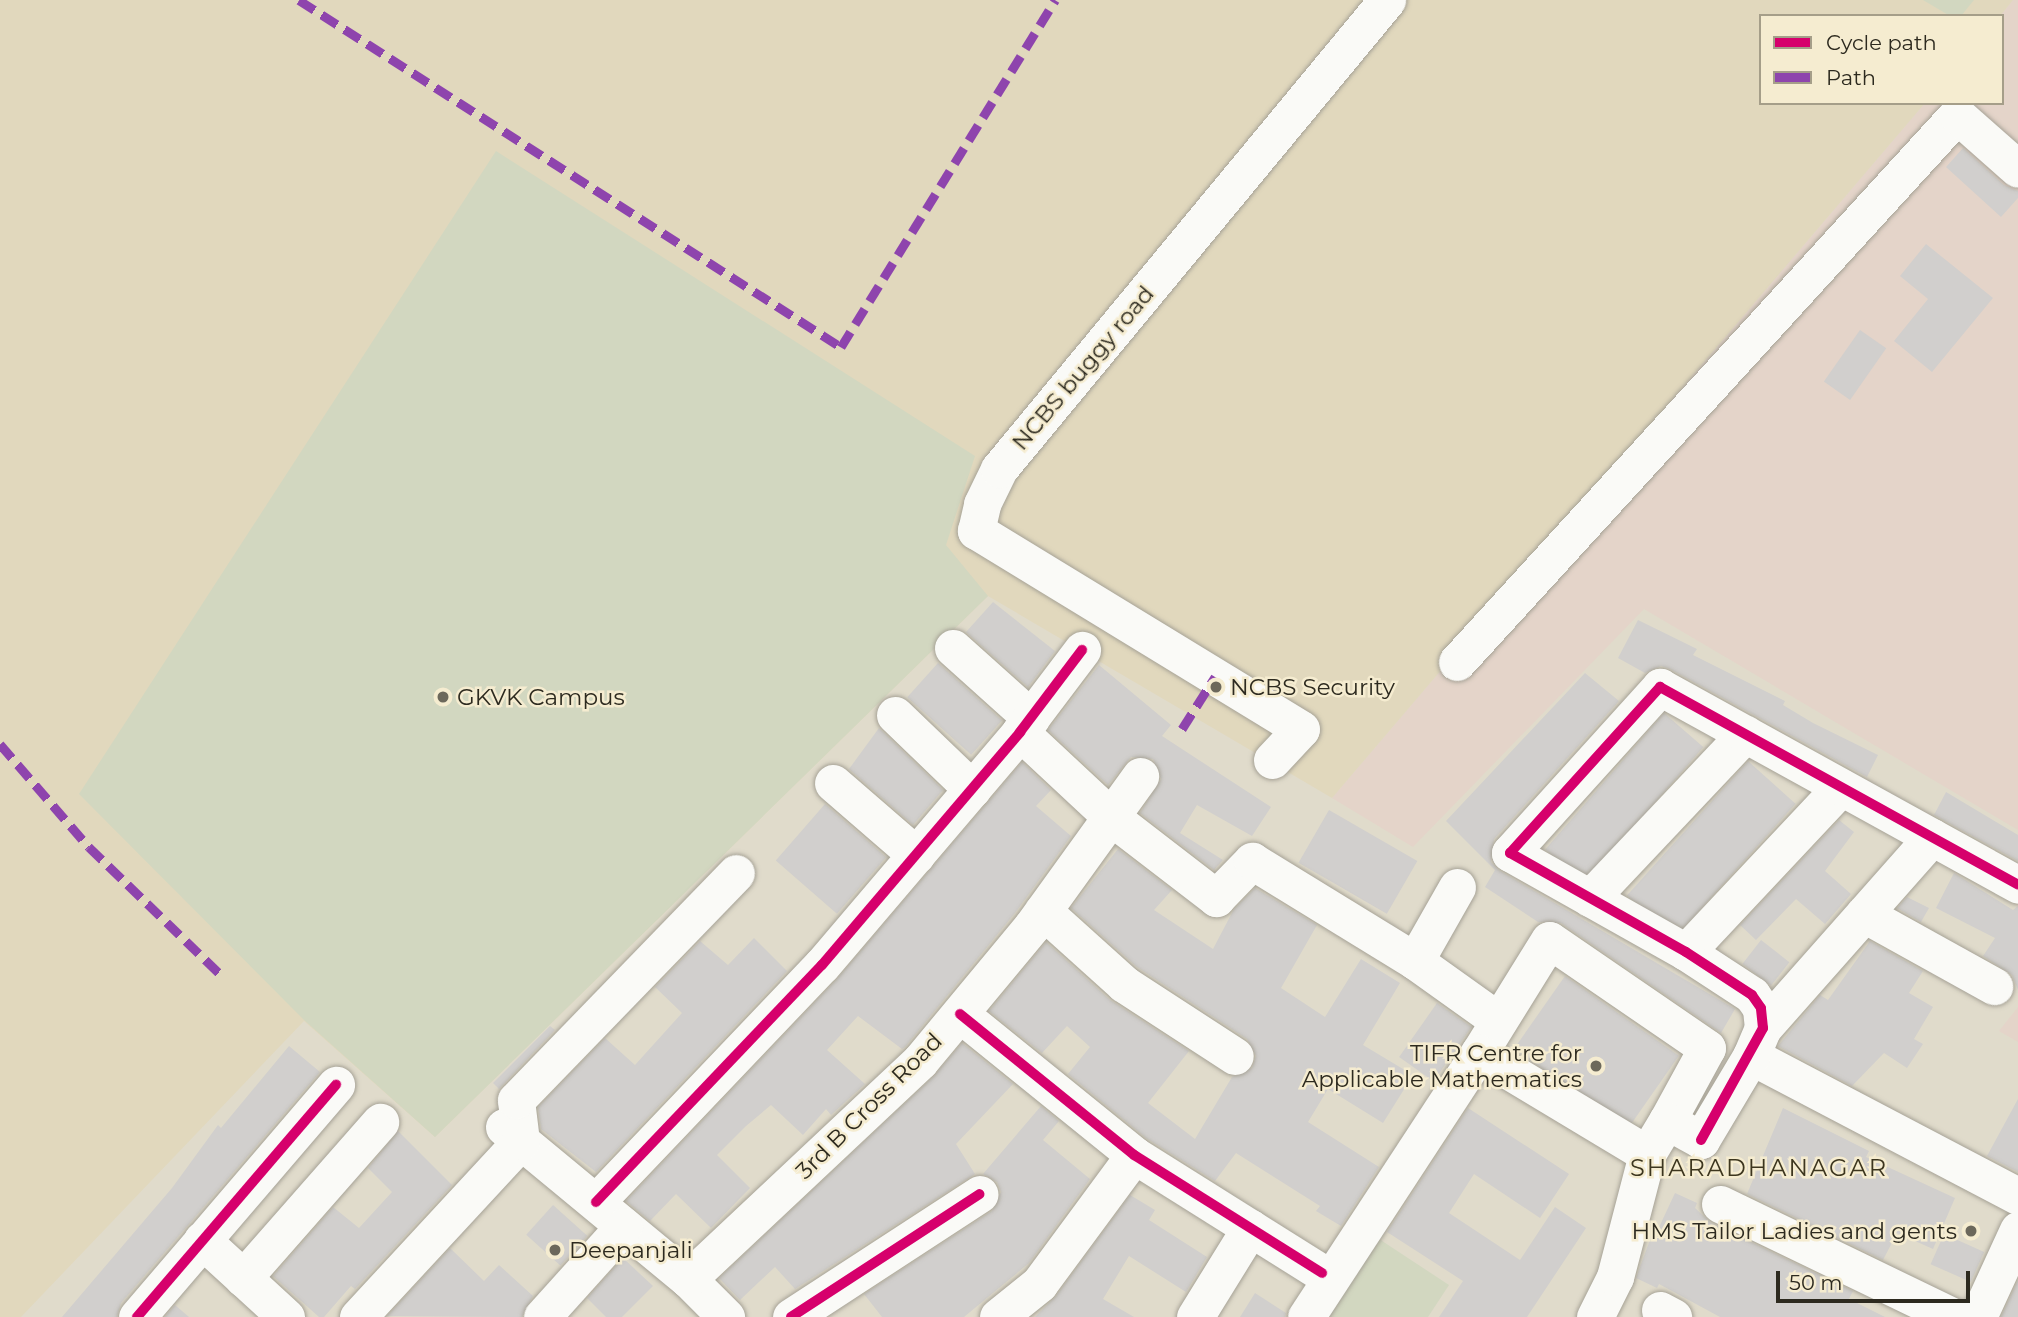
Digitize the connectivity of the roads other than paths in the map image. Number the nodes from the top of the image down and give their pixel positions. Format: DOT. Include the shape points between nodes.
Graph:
graph roads {
  1 [pos="1388,0"];
  2 [pos="2018,169"];
  3 [pos="953,648"];
  4 [pos="1082,650"];
  5 [pos="1457,662"];
  6 [pos="895,715"];
  7 [pos="1026,725"];
  8 [pos="1745,734"];
  9 [pos="1272,760"];
  10 [pos="1140,776"];
  11 [pos="834,783"];
  12 [pos="1842,787"];
  13 [pos="972,789"];
  14 [pos="1111,817"];
  15 [pos="1932,837"];
  16 [pos="916,855"];
  17 [pos="736,873"];
  18 [pos="2018,885"];
  19 [pos="1457,887"];
  20 [pos="1590,898"];
  21 [pos="1043,911"];
  22 [pos="1864,914"];
  23 [pos="1686,952"];
  24 [pos="1415,961"];
  25 [pos="1994,986"];
  26 [pos="1485,1011"];
  27 [pos="960,1014"];
  28 [pos="1757,1042"];
  29 [pos="1479,1053"];
  30 [pos="1235,1056"];
  31 [pos="336,1085"];
  32 [pos="1667,1121"];
  33 [pos="380,1122"];
  34 [pos="509,1131"];
  35 [pos="1647,1154"];
  36 [pos="1134,1155"];
  37 [pos="980,1194"];
  38 [pos="2018,1196"];
  39 [pos="596,1202"];
  40 [pos="1720,1204"];
  41 [pos="624,1226"];
  42 [pos="1250,1228"];
  43 [pos="2018,1230"];
  44 [pos="202,1240"];
  45 [pos="1322,1273"];
  46 [pos="243,1278"];
  47 [pos="688,1279"];
  48 [pos="1899,1306"];
  49 [pos="137,1317"];
  50 [pos="286,1317"];
  51 [pos="358,1317"];
  52 [pos="542,1317"];
  53 [pos="726,1317"];
  54 [pos="791,1317"];
  55 [pos="998,1317"];
  56 [pos="1195,1317"];
  57 [pos="1306,1317"];
  58 [pos="1595,1317"];
  59 [pos="1954,1317"];
  60 [pos="1978,1317"];
  1 -- 9 [label="street, NCBS buggy road" via="999,469 982,504 976,531 1301,729"];
  2 -- 5 [label="street" via="1957,115"];
  3 -- 7 [label="street"];
  4 -- 7 [label="street"];
  6 -- 13 [label="street"];
  7 -- 13 [label="street"];
  7 -- 14 [label="street"];
  8 -- 12 [label="street"];
  8 -- 20 [label="street"];
  8 -- 20 [label="street" via="1660,687 1510,853"];
  10 -- 14 [label="street, 3rd B Cross Road"];
  11 -- 16 [label="street"];
  12 -- 15 [label="street"];
  12 -- 23 [label="street"];
  13 -- 16 [label="street"];
  14 -- 21 [label="street, 3rd B Cross Road"];
  14 -- 24 [label="street" via="1216,898 1252,861"];
  15 -- 18 [label="street"];
  15 -- 22 [label="street"];
  16 -- 39 [label="street" via="822,965"];
  17 -- 34 [label="street" via="516,1100"];
  19 -- 24 [label="street"];
  20 -- 23 [label="street"];
  21 -- 27 [label="street, 3rd B Cross Road"];
  21 -- 30 [label="street" via="1124,984"];
  22 -- 25 [label="street"];
  22 -- 28 [label="street"];
  23 -- 28 [label="street" via="1752,995 1761,1008"];
  24 -- 26 [label="street"];
  27 -- 36 [label="street"];
  27 -- 47 [label="street, 3rd B Cross Road" via="920,1061"];
  28 -- 32 [label="street" via="1701,1140"];
  28 -- 38 [label="street"];
  29 -- 32 [label="street" via="1549,940 1707,1048"];
  29 -- 35 [label="street"];
  29 -- 57 [label="street"];
  31 -- 44 [label="street"];
  32 -- 35 [label="street"];
  33 -- 46 [label="street"];
  34 -- 39 [label="street"];
  34 -- 51 [label="street"];
  35 -- 58 [label="street" via="1615,1276"];
  36 -- 42 [label="street"];
  36 -- 55 [label="street" via="1039,1284"];
  37 -- 54 [label="street"];
  39 -- 41 [label="street"];
  40 -- 48 [label="street"];
  41 -- 47 [label="street"];
  41 -- 52 [label="street"];
  42 -- 45 [label="street"];
  42 -- 56 [label="street"];
  43 -- 60 [label="street"];
  44 -- 46 [label="street"];
  44 -- 49 [label="street"];
  46 -- 50 [label="street"];
  47 -- 53 [label="street"];
  48 -- 59 [label="street"];
}
